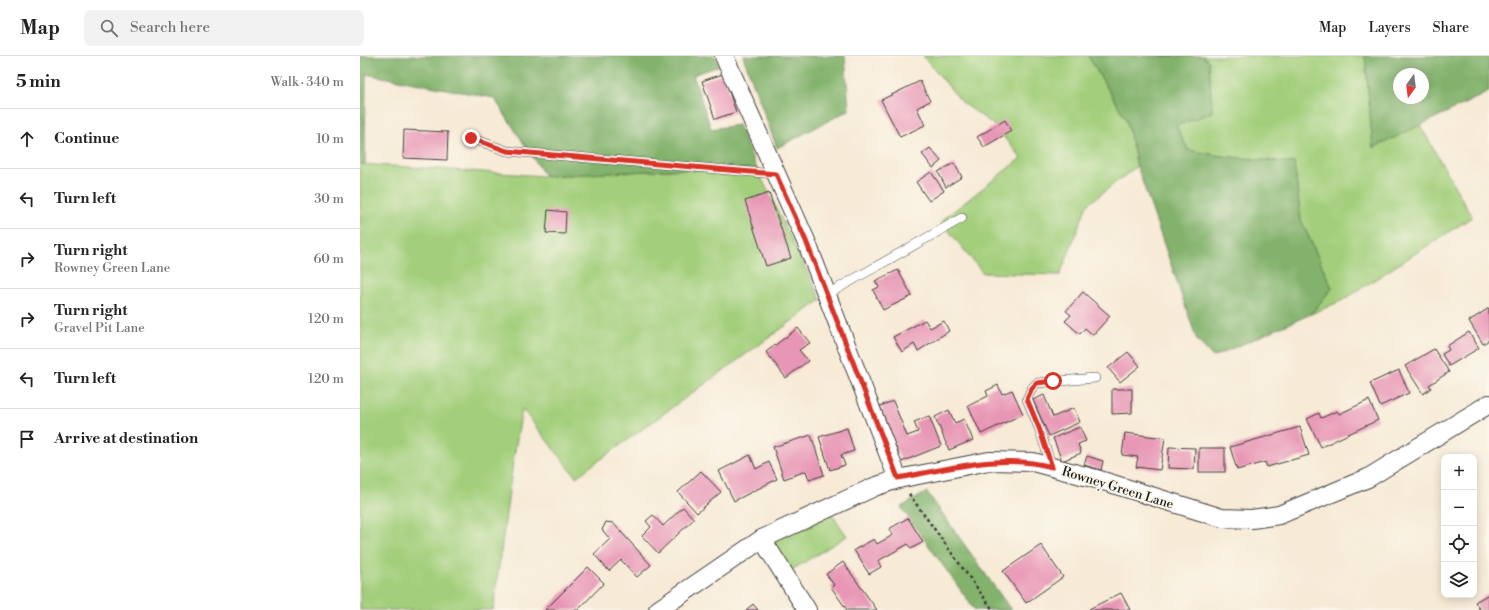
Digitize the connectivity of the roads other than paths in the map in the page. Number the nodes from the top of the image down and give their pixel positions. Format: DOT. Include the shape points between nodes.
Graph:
graph roads {
  1 [pos="724,56"];
  2 [pos="471,138"];
  3 [pos="776,174"];
  4 [pos="962,218"];
  5 [pos="826,295"];
  6 [pos="1095,378"];
  7 [pos="1489,404"];
  8 [pos="1052,467"];
  9 [pos="898,478"];
  10 [pos="762,539"];
  11 [pos="658,610"];
  12 [pos="807,610"];
  1 -- 3 [label="street"];
  2 -- 3 [label="lane" via="507,151"];
  3 -- 5 [label="street" via="806,241"];
  4 -- 5 [label="lane"];
  5 -- 9 [label="street"];
  6 -- 8 [label="lane" via="1037,383 1028,394 1027,399"];
  7 -- 8 [label="street, Rowney Green Lane" via="1368,478 1279,515 1252,519 1222,518"];
  8 -- 9 [label="street, Rowney Green Lane" via="1033,462 989,461"];
  9 -- 10 [label="street, Rowney Green Lane"];
  10 -- 11 [label="street, Rowney Green Lane"];
  10 -- 12 [label="street"];
}
